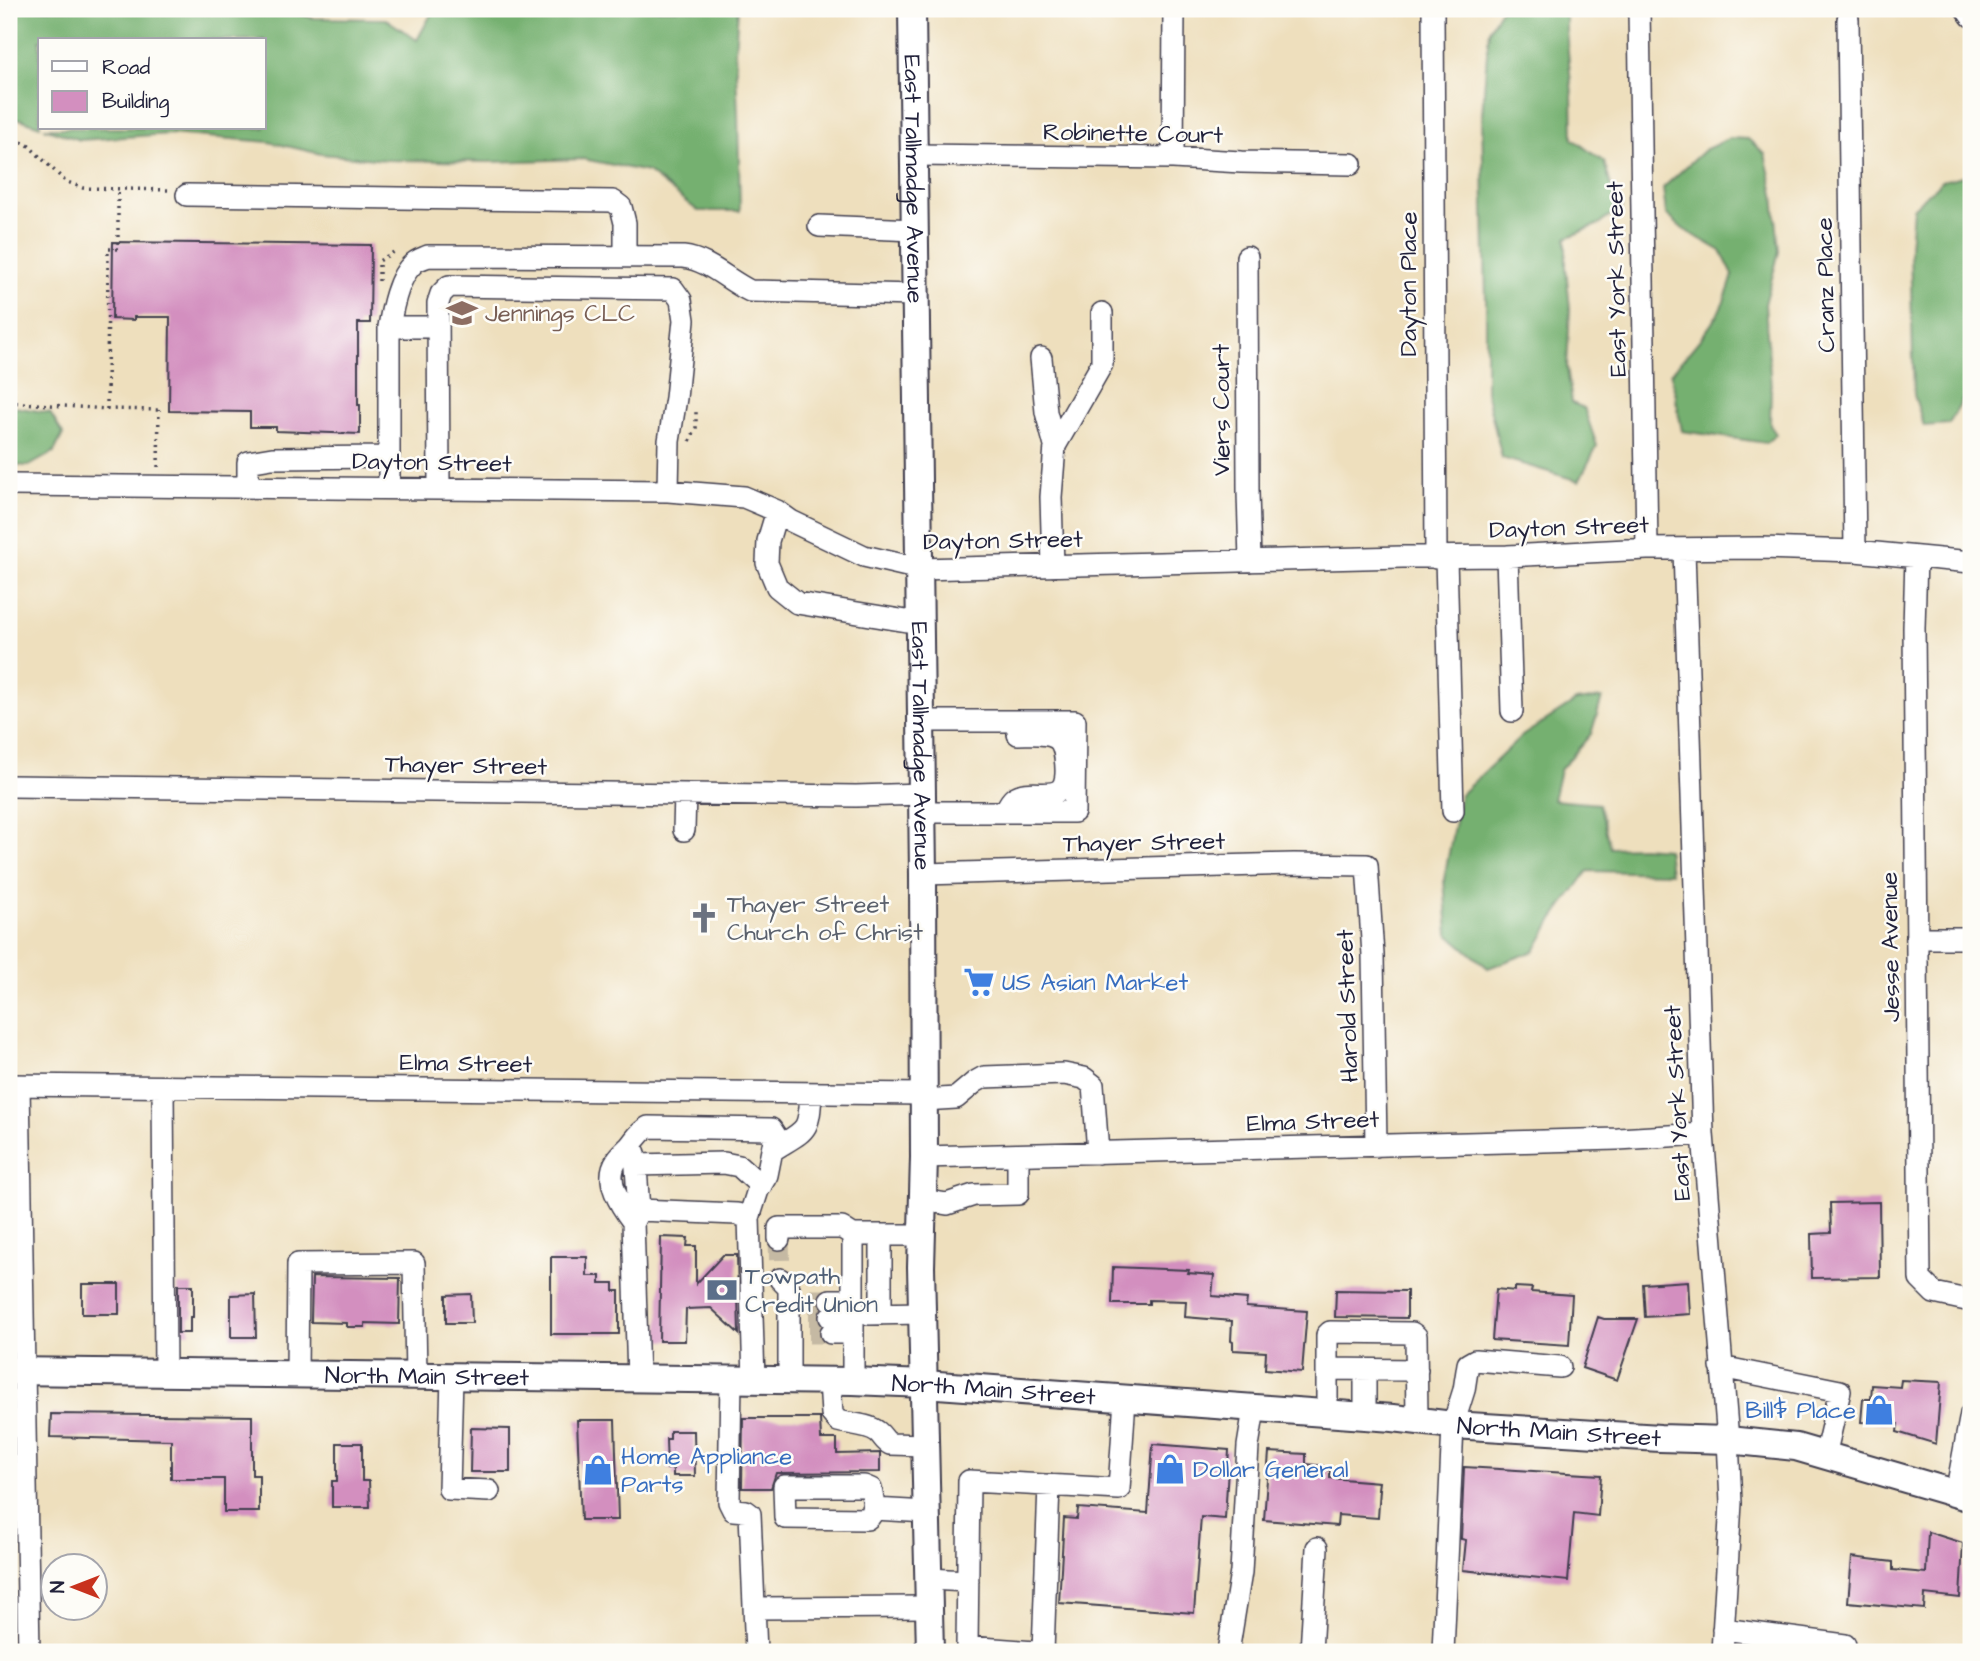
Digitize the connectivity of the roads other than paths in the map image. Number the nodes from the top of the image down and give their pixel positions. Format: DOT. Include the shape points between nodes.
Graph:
graph roads {
  1 [pos="912,9"];
  2 [pos="1174,9"];
  3 [pos="1433,9"];
  4 [pos="1639,9"];
  5 [pos="1966,9"];
  6 [pos="1971,16"];
  7 [pos="1848,19"];
  8 [pos="915,155"];
  9 [pos="1173,158"];
  10 [pos="1351,164"];
  11 [pos="187,195"];
  12 [pos="819,226"];
  13 [pos="915,230"];
  14 [pos="624,256"];
  15 [pos="1247,257"];
  16 [pos="915,295"];
  17 [pos="1102,313"];
  18 [pos="389,327"];
  19 [pos="438,327"];
  20 [pos="1041,358"];
  21 [pos="1055,446"];
  22 [pos="389,457"];
  23 [pos="9,485"];
  24 [pos="248,487"];
  25 [pos="389,488"];
  26 [pos="439,488"];
  27 [pos="668,491"];
  28 [pos="777,511"];
  29 [pos="1647,549"];
  30 [pos="1684,550"];
  31 [pos="1855,551"];
  32 [pos="1507,556"];
  33 [pos="1916,557"];
  34 [pos="1441,558"];
  35 [pos="1250,561"];
  36 [pos="1971,562"];
  37 [pos="1053,566"];
  38 [pos="919,569"];
  39 [pos="919,623"];
  40 [pos="1512,711"];
  41 [pos="920,720"];
  42 [pos="9,786"];
  43 [pos="685,794"];
  44 [pos="922,803"];
  45 [pos="1453,811"];
  46 [pos="684,830"];
  47 [pos="1367,865"];
  48 [pos="923,874"];
  49 [pos="1918,938"];
  50 [pos="1971,938"];
  51 [pos="14,1085"];
  52 [pos="163,1087"];
  53 [pos="811,1093"];
  54 [pos="923,1097"];
  55 [pos="1703,1134"];
  56 [pos="634,1142"];
  57 [pos="1376,1146"];
  58 [pos="773,1150"];
  59 [pos="1098,1153"];
  60 [pos="1018,1155"];
  61 [pos="924,1157"];
  62 [pos="15,1166"];
  63 [pos="636,1166"];
  64 [pos="761,1186"];
  65 [pos="923,1200"];
  66 [pos="636,1216"];
  67 [pos="749,1218"];
  68 [pos="16,1220"];
  69 [pos="853,1235"];
  70 [pos="881,1235"];
  71 [pos="922,1235"];
  72 [pos="779,1239"];
  73 [pos="1971,1301"];
  74 [pos="805,1311"];
  75 [pos="922,1313"];
  76 [pos="881,1314"];
  77 [pos="853,1316"];
  78 [pos="1560,1367"];
  79 [pos="1721,1367"];
  80 [pos="1327,1369"];
  81 [pos="1365,1370"];
  82 [pos="1417,1370"];
  83 [pos="16,1371"];
  84 [pos="165,1374"];
  85 [pos="297,1375"];
  86 [pos="415,1376"];
  87 [pos="453,1376"];
  88 [pos="638,1378"];
  89 [pos="743,1379"];
  90 [pos="789,1380"];
  91 [pos="842,1381"];
  92 [pos="924,1384"];
  93 [pos="1125,1399"];
  94 [pos="1254,1409"];
  95 [pos="1327,1413"];
  96 [pos="1971,1414"];
  97 [pos="1365,1416"];
  98 [pos="1417,1421"];
  99 [pos="1453,1425"];
  100 [pos="1728,1440"];
  101 [pos="925,1445"];
  102 [pos="1825,1456"];
  103 [pos="1049,1485"];
  104 [pos="489,1491"];
  105 [pos="1963,1496"];
  106 [pos="874,1509"];
  107 [pos="927,1512"];
  108 [pos="1317,1548"];
  109 [pos="928,1579"];
  110 [pos="968,1581"];
  111 [pos="929,1607"];
  112 [pos="755,1608"];
  113 [pos="1723,1629"];
  114 [pos="29,1652"];
  115 [pos="757,1652"];
  116 [pos="930,1652"];
  117 [pos="1035,1652"];
  118 [pos="1043,1652"];
  119 [pos="1228,1652"];
  120 [pos="1311,1652"];
  121 [pos="1443,1652"];
  122 [pos="1722,1652"];
  123 [pos="1844,1652"];
  1 -- 8 [label="main road, East Tallmadge Avenue"];
  2 -- 9 [label="street"];
  3 -- 34 [label="street, Dayton Place"];
  4 -- 29 [label="street, East York Street"];
  5 -- 6 [label="street"];
  7 -- 31 [label="street, Cranz Place"];
  8 -- 9 [label="street, Robinette Court"];
  8 -- 13 [label="main road, East Tallmadge Avenue"];
  9 -- 10 [label="street, Robinette Court"];
  11 -- 14 [label="street" via="613,201 621,207 625,223"];
  12 -- 13 [label="street"];
  13 -- 16 [label="main road, East Tallmadge Avenue"];
  14 -- 16 [label="street" via="694,258 750,291"];
  14 -- 18 [label="street" via="428,256 413,263 404,276"];
  15 -- 35 [label="street, Viers Court"];
  16 -- 38 [label="main road, East Tallmadge Avenue"];
  17 -- 21 [label="street" via="1102,364"];
  18 -- 19 [label="street"];
  18 -- 22 [label="street"];
  19 -- 26 [label="street"];
  19 -- 27 [label="street" via="438,303 449,286 673,289 681,300 684,320 669,440"];
  20 -- 21 [label="street" via="1046,412"];
  21 -- 37 [label="street"];
  22 -- 24 [label="street" via="248,462"];
  22 -- 25 [label="street"];
  23 -- 24 [label="street, Dayton Street"];
  24 -- 25 [label="street, Dayton Street"];
  25 -- 26 [label="street, Dayton Street"];
  26 -- 27 [label="street, Dayton Street"];
  27 -- 28 [label="street, Dayton Street" via="744,497"];
  28 -- 38 [label="street, Dayton Street" via="864,555"];
  28 -- 39 [label="street" via="766,563 777,587 797,603"];
  29 -- 30 [label="street, Dayton Street"];
  29 -- 32 [label="street, Dayton Street"];
  30 -- 31 [label="street, Dayton Street"];
  30 -- 55 [label="street, East York Street"];
  31 -- 33 [label="street, Dayton Street"];
  32 -- 34 [label="street, Dayton Street"];
  32 -- 40 [label="street"];
  33 -- 36 [label="street, Dayton Street"];
  33 -- 49 [label="street, Jesse Avenue"];
  34 -- 35 [label="street, Dayton Street"];
  34 -- 45 [label="street, Dayton Place"];
  35 -- 37 [label="street, Dayton Street"];
  37 -- 38 [label="street, Dayton Street"];
  38 -- 39 [label="main road, East Tallmadge Avenue"];
  39 -- 41 [label="main road, East Tallmadge Avenue"];
  41 -- 44 [label="main road, East Tallmadge Avenue"];
  41 -- 44 [label="street, Thayer Street" via="1075,721 1074,812 1005,812"];
  42 -- 43 [label="street, Thayer Street"];
  43 -- 44 [label="street, Thayer Street" via="844,796"];
  43 -- 46 [label="street"];
  44 -- 48 [label="main road, East Tallmadge Avenue"];
  47 -- 48 [label="street, Thayer Street"];
  47 -- 57 [label="street, Harold Street"];
  48 -- 54 [label="main road, East Tallmadge Avenue"];
  49 -- 50 [label="street"];
  49 -- 73 [label="street, Jesse Avenue" via="1920,1279 1934,1293"];
  51 -- 52 [label="street, Elma Street"];
  51 -- 62 [label="street"];
  52 -- 53 [label="street, Elma Street"];
  52 -- 84 [label="street"];
  53 -- 54 [label="street, Elma Street"];
  53 -- 58 [label="street" via="808,1124"];
  54 -- 59 [label="street, Elma Street" via="956,1098 984,1077 1064,1074 1084,1078 1093,1085"];
  54 -- 61 [label="main road, East Tallmadge Avenue"];
  55 -- 57 [label="street, Elma Street"];
  55 -- 79 [label="street, East York Street"];
  56 -- 58 [label="street" via="648,1127 771,1129"];
  56 -- 63 [label="street"];
  56 -- 66 [label="street" via="615,1162 612,1178 616,1194"];
  57 -- 59 [label="street, Elma Street"];
  58 -- 64 [label="street"];
  59 -- 60 [label="street, Elma Street"];
  60 -- 61 [label="street, Elma Street"];
  60 -- 65 [label="street" via="1018,1194 974,1195 947,1204"];
  61 -- 65 [label="main road, East Tallmadge Avenue"];
  62 -- 68 [label="street"];
  63 -- 64 [label="street" via="724,1163 739,1166"];
  63 -- 66 [label="street"];
  64 -- 67 [label="street"];
  65 -- 71 [label="main road, East Tallmadge Avenue"];
  66 -- 67 [label="street" via="737,1214"];
  66 -- 88 [label="street"];
  67 -- 89 [label="street"];
  68 -- 83 [label="street"];
  69 -- 70 [label="street"];
  69 -- 72 [label="street" via="842,1228 779,1228"];
  69 -- 77 [label="street"];
  70 -- 71 [label="street"];
  70 -- 76 [label="street"];
  71 -- 75 [label="main road, East Tallmadge Avenue"];
  74 -- 77 [label="street"];
  74 -- 77 [label="street"];
  74 -- 90 [label="street"];
  75 -- 76 [label="street"];
  75 -- 92 [label="main road, East Tallmadge Avenue"];
  76 -- 77 [label="street"];
  77 -- 91 [label="street"];
  78 -- 99 [label="street" via="1475,1360 1468,1364"];
  79 -- 100 [label="street, East York Street"];
  79 -- 102 [label="street" via="1840,1391"];
  80 -- 81 [label="street"];
  80 -- 82 [label="street" via="1330,1332 1412,1333 1416,1336"];
  80 -- 95 [label="street"];
  81 -- 82 [label="street"];
  81 -- 97 [label="street"];
  82 -- 98 [label="street"];
  83 -- 84 [label="main road, North Main Street"];
  83 -- 114 [label="street"];
  84 -- 85 [label="main road, North Main Street"];
  85 -- 86 [label="main road, North Main Street"];
  85 -- 86 [label="street" via="298,1264 414,1263"];
  86 -- 87 [label="main road, North Main Street"];
  87 -- 88 [label="main road, North Main Street"];
  87 -- 104 [label="street" via="449,1489"];
  88 -- 89 [label="main road, North Main Street"];
  89 -- 90 [label="main road, North Main Street"];
  89 -- 112 [label="street" via="729,1502 733,1510 750,1514"];
  90 -- 91 [label="main road, North Main Street"];
  91 -- 92 [label="main road, North Main Street"];
  91 -- 101 [label="street" via="832,1414 838,1421 871,1428 886,1443"];
  92 -- 93 [label="main road, North Main Street"];
  92 -- 101 [label="main road, East Tallmadge Avenue"];
  93 -- 94 [label="main road, North Main Street"];
  93 -- 103 [label="street" via="1119,1489"];
  94 -- 95 [label="main road, North Main Street"];
  94 -- 119 [label="street" via="1241,1572"];
  95 -- 97 [label="main road, North Main Street"];
  96 -- 105 [label="street"];
  97 -- 98 [label="main road, North Main Street"];
  98 -- 99 [label="main road, North Main Street"];
  99 -- 100 [label="main road, North Main Street"];
  99 -- 121 [label="street"];
  100 -- 102 [label="main road, North Main Street" via="1796,1447"];
  100 -- 113 [label="street, East York Street" via="1731,1503"];
  101 -- 107 [label="main road, East Tallmadge Avenue"];
  102 -- 105 [label="main road, North Main Street"];
  103 -- 110 [label="street" via="969,1480"];
  103 -- 118 [label="street"];
  106 -- 107 [label="street"];
  107 -- 109 [label="main road, East Tallmadge Avenue"];
  108 -- 120 [label="street"];
  109 -- 110 [label="street"];
  109 -- 111 [label="main road, East Tallmadge Avenue"];
  110 -- 117 [label="street" via="967,1647"];
  111 -- 112 [label="street"];
  111 -- 116 [label="main road, East Tallmadge Avenue"];
  112 -- 115 [label="street"];
  113 -- 122 [label="street, East York Street"];
  113 -- 123 [label="street" via="1845,1645"];
}
